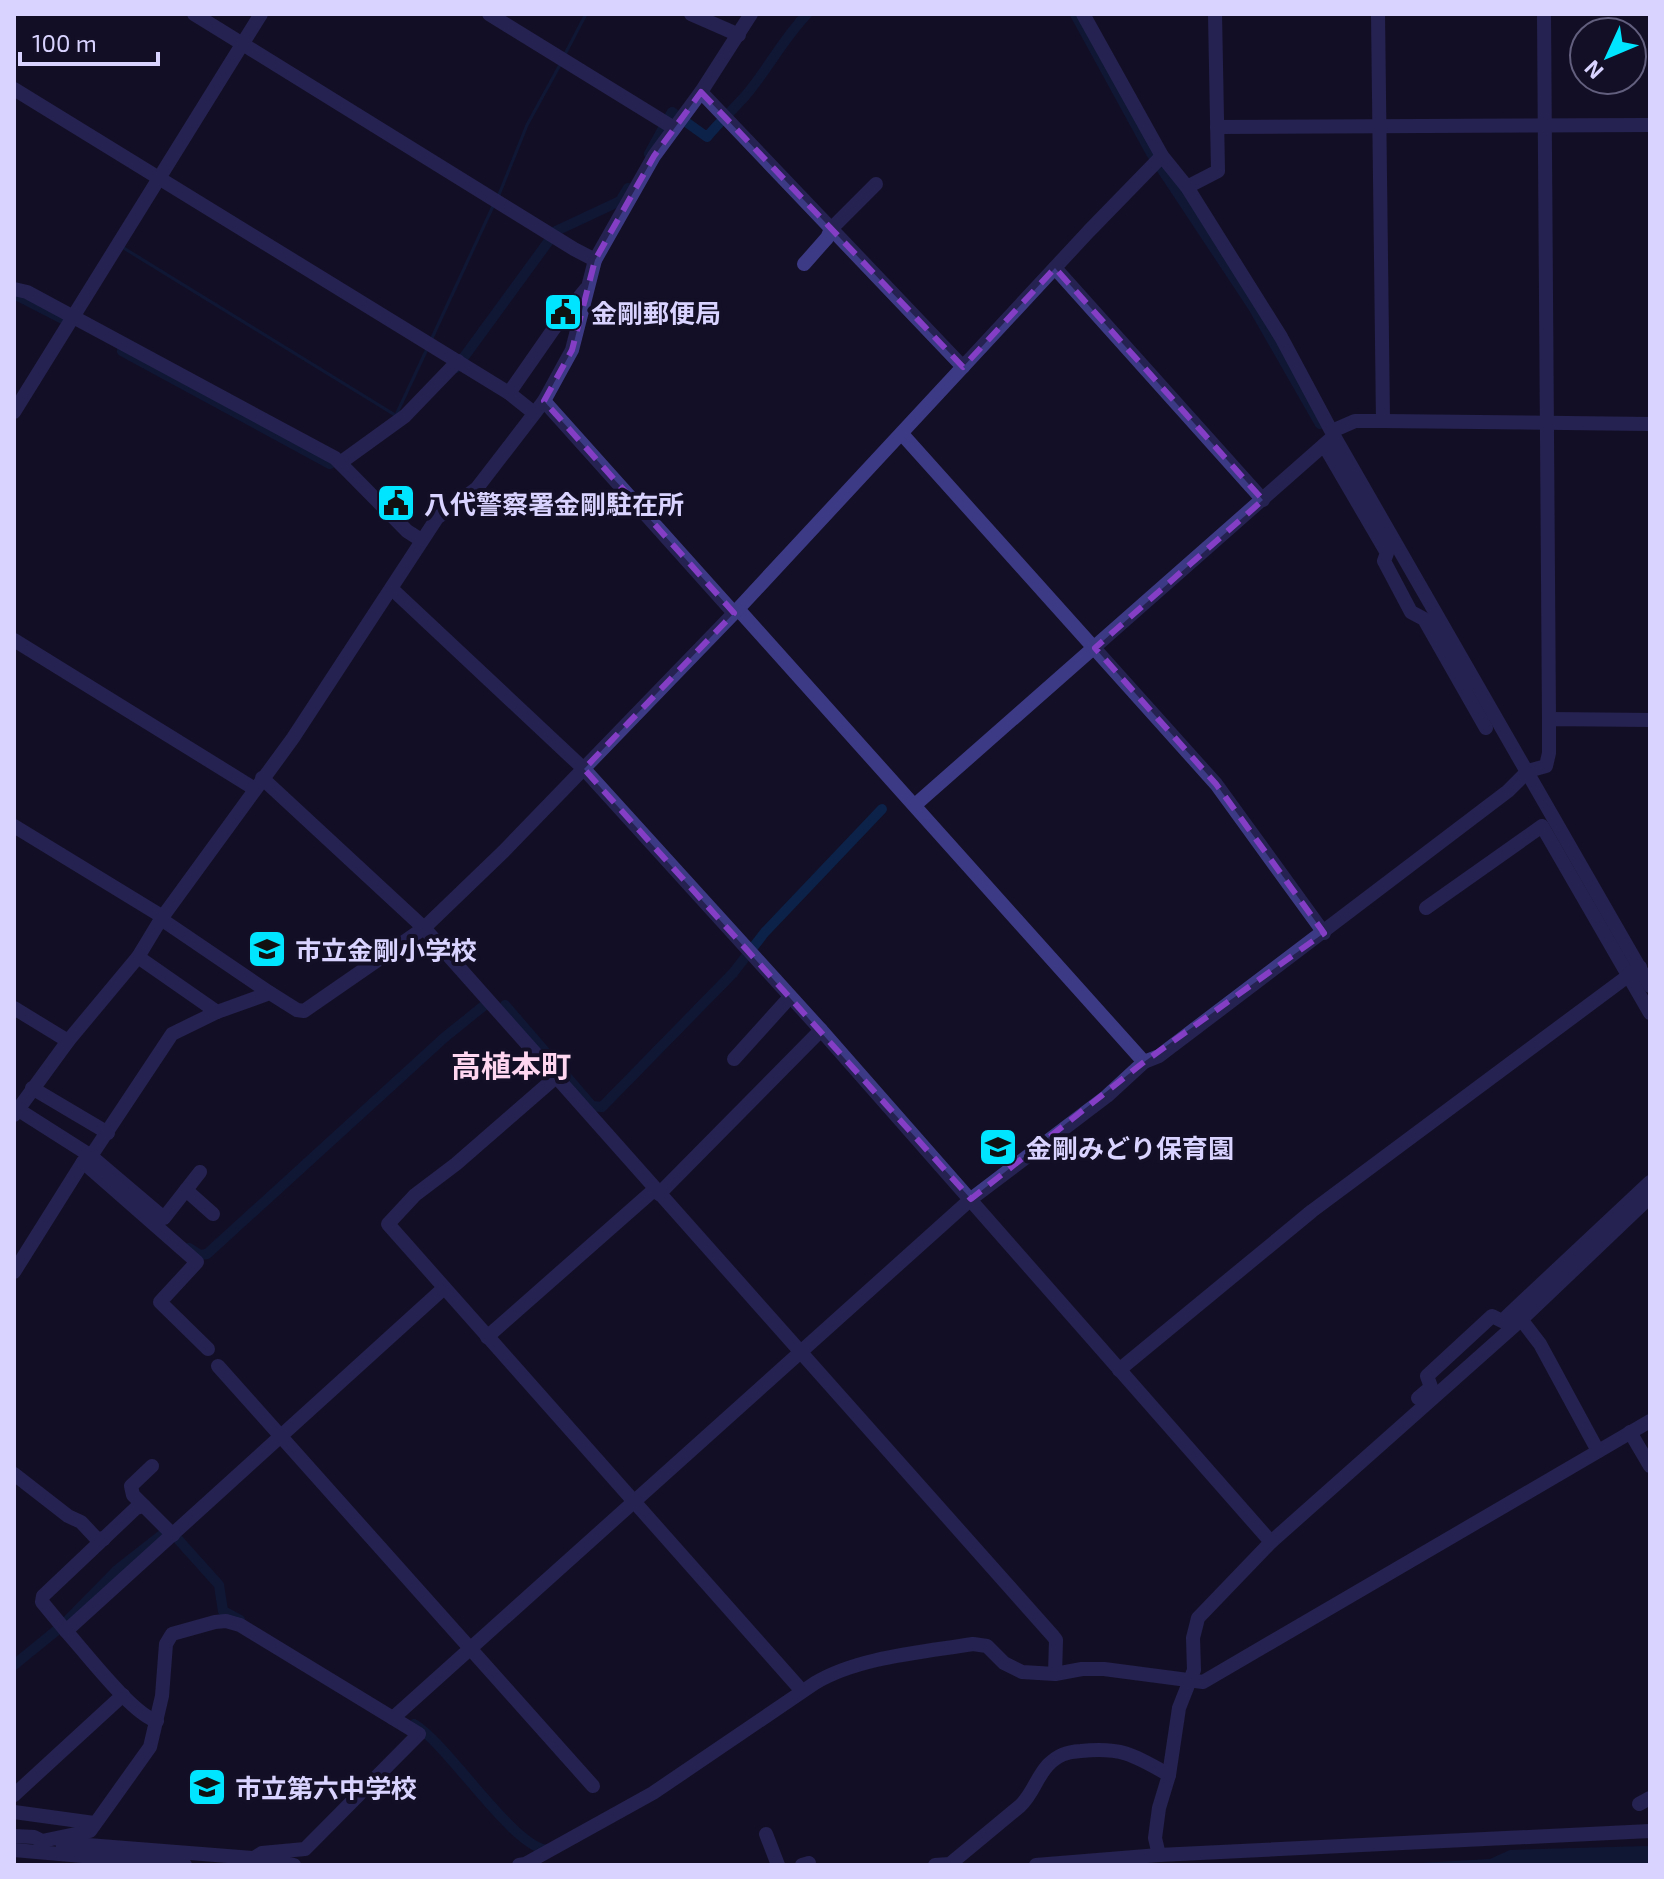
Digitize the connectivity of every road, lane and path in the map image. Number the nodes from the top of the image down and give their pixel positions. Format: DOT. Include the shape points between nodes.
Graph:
graph roads {
  1 [pos="194,14"];
  2 [pos="261,14"];
  3 [pos="489,14"];
  4 [pos="691,14"];
  5 [pos="751,14"];
  6 [pos="1083,14"];
  7 [pos="1215,14"];
  8 [pos="1378,14"];
  9 [pos="1544,14"];
  10 [pos="739,35"];
  11 [pos="242,44"];
  12 [pos="14,89"];
  13 [pos="697,98"];
  14 [pos="1545,124"];
  15 [pos="1650,125"];
  16 [pos="1380,126"];
  17 [pos="675,127"];
  18 [pos="1217,127"];
  19 [pos="1158,159"];
  20 [pos="159,178"];
  21 [pos="876,184"];
  22 [pos="1187,187"];
  23 [pos="831,229"];
  24 [pos="595,260"];
  25 [pos="804,264"];
  26 [pos="1055,268"];
  27 [pos="14,289"];
  28 [pos="586,289"];
  29 [pos="74,317"];
  30 [pos="544,345"];
  31 [pos="568,359"];
  32 [pos="461,363"];
  33 [pos="963,367"];
  34 [pos="509,393"];
  35 [pos="539,407"];
  36 [pos="14,412"];
  37 [pos="1383,421"];
  38 [pos="1548,423"];
  39 [pos="1650,424"];
  40 [pos="902,434"];
  41 [pos="1330,437"];
  42 [pos="340,463"];
  43 [pos="1263,500"];
  44 [pos="421,540"];
  45 [pos="392,589"];
  46 [pos="736,611"];
  47 [pos="14,640"];
  48 [pos="1097,650"];
  49 [pos="1549,719"];
  50 [pos="1650,720"];
  51 [pos="1486,728"];
  52 [pos="584,769"];
  53 [pos="1528,771"];
  54 [pos="258,784"];
  55 [pos="915,805"];
  56 [pos="14,826"];
  57 [pos="1426,908"];
  58 [pos="162,918"];
  59 [pos="424,928"];
  60 [pos="1324,933"];
  61 [pos="138,957"];
  62 [pos="1635,971"];
  63 [pos="1650,986"];
  64 [pos="270,993"];
  65 [pos="790,997"];
  66 [pos="14,1008"];
  67 [pos="217,1012"];
  68 [pos="1650,1013"];
  69 [pos="821,1030"];
  70 [pos="68,1041"];
  71 [pos="734,1059"];
  72 [pos="1144,1062"];
  73 [pos="556,1077"];
  74 [pos="32,1088"];
  75 [pos="15,1110"];
  76 [pos="108,1133"];
  77 [pos="87,1159"];
  78 [pos="200,1172"];
  79 [pos="1650,1182"];
  80 [pos="186,1190"];
  81 [pos="657,1191"];
  82 [pos="1650,1197"];
  83 [pos="971,1199"];
  84 [pos="213,1214"];
  85 [pos="14,1272"];
  86 [pos="444,1288"];
  87 [pos="1518,1315"];
  88 [pos="487,1337"];
  89 [pos="208,1349"];
  90 [pos="799,1353"];
  91 [pos="218,1366"];
  92 [pos="1119,1370"];
  93 [pos="1650,1421"];
  94 [pos="1630,1432"];
  95 [pos="281,1435"];
  96 [pos="1598,1451"];
  97 [pos="152,1466"];
  98 [pos="1650,1466"];
  99 [pos="14,1474"];
  100 [pos="634,1501"];
  101 [pos="144,1506"];
  102 [pos="173,1535"];
  103 [pos="1268,1538"];
  104 [pos="104,1539"];
  105 [pos="66,1631"];
  106 [pos="470,1648"];
  107 [pos="1055,1674"];
  108 [pos="1189,1681"];
  109 [pos="802,1691"];
  110 [pos="123,1695"];
  111 [pos="393,1718"];
  112 [pos="157,1721"];
  113 [pos="1169,1775"];
  114 [pos="593,1786"];
  115 [pos="14,1795"];
  116 [pos="14,1812"];
  117 [pos="94,1823"];
  118 [pos="1650,1831"];
  119 [pos="766,1834"];
  120 [pos="14,1836"];
  121 [pos="42,1841"];
  122 [pos="14,1842"];
  123 [pos="14,1850"];
  124 [pos="1159,1855"];
  125 [pos="254,1858"];
  126 [pos="185,1865"];
  127 [pos="294,1865"];
  128 [pos="519,1865"];
  129 [pos="778,1865"];
  130 [pos="935,1865"];
  131 [pos="1036,1865"];
  1 -- 11 [label="street"];
  2 -- 11 [label="street"];
  3 -- 17 [label="street"];
  4 -- 10 [label="street"];
  5 -- 10 [label="street"];
  6 -- 19 [label="street"];
  7 -- 18 [label="street"];
  8 -- 16 [label="street"];
  9 -- 14 [label="street"];
  10 -- 13 [label="street"];
  11 -- 20 [label="street"];
  11 -- 24 [label="street"];
  12 -- 20 [label="street"];
  13 -- 17 [label="street"];
  13 -- 23 [label="street" via="725,116"];
  14 -- 15 [label="street"];
  14 -- 16 [label="street"];
  14 -- 38 [label="street"];
  16 -- 18 [label="street"];
  16 -- 37 [label="street"];
  17 -- 24 [label="street"];
  18 -- 22 [label="street" via="1218,171"];
  19 -- 22 [label="street"];
  19 -- 26 [label="street"];
  20 -- 29 [label="street"];
  20 -- 32 [label="street"];
  21 -- 23 [label="street"];
  22 -- 41 [label="street" via="1262,304"];
  23 -- 25 [label="street"];
  23 -- 33 [label="street"];
  24 -- 28 [label="street"];
  26 -- 33 [label="street"];
  26 -- 43 [label="street"];
  27 -- 29 [label="street"];
  28 -- 30 [label="street"];
  28 -- 31 [label="street"];
  29 -- 36 [label="street"];
  29 -- 42 [label="street"];
  30 -- 31 [label="street"];
  30 -- 34 [label="street"];
  31 -- 35 [label="street"];
  32 -- 34 [label="street"];
  32 -- 42 [label="street" via="405,416"];
  33 -- 40 [label="street"];
  34 -- 35 [label="street"];
  35 -- 44 [label="street" via="477,488 437,518"];
  35 -- 46 [label="street"];
  37 -- 38 [label="street"];
  37 -- 41 [label="street" via="1355,421"];
  38 -- 39 [label="street"];
  38 -- 49 [label="street"];
  40 -- 46 [label="street"];
  40 -- 48 [label="street"];
  41 -- 43 [label="street"];
  41 -- 51 [label="street" via="1411,612 1424,619"];
  41 -- 53 [label="street"];
  42 -- 44 [label="street"];
  43 -- 48 [label="street"];
  44 -- 45 [label="street"];
  45 -- 52 [label="street"];
  45 -- 54 [label="street"];
  46 -- 52 [label="street"];
  46 -- 55 [label="street"];
  47 -- 54 [label="street"];
  48 -- 55 [label="street"];
  48 -- 60 [label="street" via="1216,784"];
  49 -- 50 [label="street"];
  49 -- 53 [label="street" via="1546,766"];
  52 -- 59 [label="street"];
  52 -- 65 [label="street"];
  53 -- 60 [label="street"];
  53 -- 62 [label="street"];
  54 -- 58 [label="street"];
  54 -- 59 [label="street"];
  55 -- 72 [label="street"];
  56 -- 58 [label="street"];
  57 -- 62 [label="street" via="1542,826"];
  58 -- 61 [label="street"];
  58 -- 64 [label="street"];
  59 -- 64 [label="street" via="304,1011"];
  59 -- 73 [label="street"];
  60 -- 72 [label="street"];
  61 -- 67 [label="street"];
  61 -- 70 [label="street"];
  62 -- 63 [label="street"];
  62 -- 68 [label="street"];
  62 -- 92 [label="street" via="1312,1211"];
  64 -- 67 [label="street"];
  65 -- 69 [label="street"];
  65 -- 71 [label="street"];
  66 -- 70 [label="street"];
  67 -- 76 [label="street" via="172,1034"];
  69 -- 81 [label="street"];
  69 -- 83 [label="street"];
  70 -- 74 [label="street"];
  72 -- 83 [label="street"];
  73 -- 81 [label="street"];
  73 -- 86 [label="street" via="415,1195 388,1224"];
  74 -- 75 [label="street"];
  74 -- 76 [label="street"];
  75 -- 77 [label="street"];
  76 -- 77 [label="street"];
  77 -- 80 [label="street" via="164,1218"];
  77 -- 85 [label="street"];
  77 -- 89 [label="street" via="197,1262 160,1302"];
  78 -- 80 [label="street"];
  79 -- 87 [label="street"];
  80 -- 84 [label="street"];
  81 -- 88 [label="street"];
  81 -- 90 [label="street"];
  82 -- 87 [label="street"];
  83 -- 90 [label="street"];
  83 -- 92 [label="street"];
  86 -- 88 [label="street"];
  86 -- 95 [label="street"];
  87 -- 96 [label="street" via="1540,1344"];
  87 -- 103 [label="street"];
  87 -- 103 [label="street" via="1502,1321 1492,1316 1427,1376 1431,1387"];
  88 -- 100 [label="street"];
  90 -- 100 [label="street"];
  90 -- 107 [label="street" via="1053,1636"];
  91 -- 95 [label="street"];
  92 -- 103 [label="street"];
  93 -- 94 [label="street"];
  94 -- 96 [label="street"];
  94 -- 98 [label="street"];
  95 -- 102 [label="street"];
  95 -- 106 [label="street"];
  96 -- 108 [label="street" via="1203,1682"];
  97 -- 101 [label="street" via="131,1486"];
  99 -- 104 [label="street"];
  100 -- 106 [label="street"];
  100 -- 109 [label="street"];
  101 -- 102 [label="street"];
  101 -- 104 [label="street"];
  102 -- 105 [label="street"];
  103 -- 108 [label="street" via="1198,1618"];
  104 -- 105 [label="street" via="43,1596 42,1602"];
  105 -- 110 [label="street"];
  106 -- 111 [label="street"];
  106 -- 114 [label="street"];
  107 -- 108 [label="street" via="1104,1669"];
  107 -- 109 [label="street" via="1022,1672 987,1646 973,1644 855,1667"];
  108 -- 113 [label="street" via="1179,1708"];
  109 -- 128 [label="street" via="653,1793"];
  110 -- 112 [label="street"];
  110 -- 115 [label="street"];
  111 -- 112 [label="street" via="226,1621 168,1638"];
  111 -- 125 [label="street" via="419,1734 305,1849"];
  112 -- 117 [label="street" via="150,1747"];
  113 -- 124 [label="street" via="1155,1838"];
  113 -- 130 [label="street" via="1108,1748 1066,1752 1044,1770 1020,1806 950,1864"];
  116 -- 117 [label="street"];
  117 -- 121 [label="street" via="87,1833"];
  118 -- 124 [label="street"];
  119 -- 129 [label="street"];
  120 -- 121 [label="street"];
  121 -- 122 [label="street"];
  121 -- 125 [label="street"];
  123 -- 126 [label="street"];
  124 -- 131 [label="street"];
  125 -- 127 [label="street"];
}
